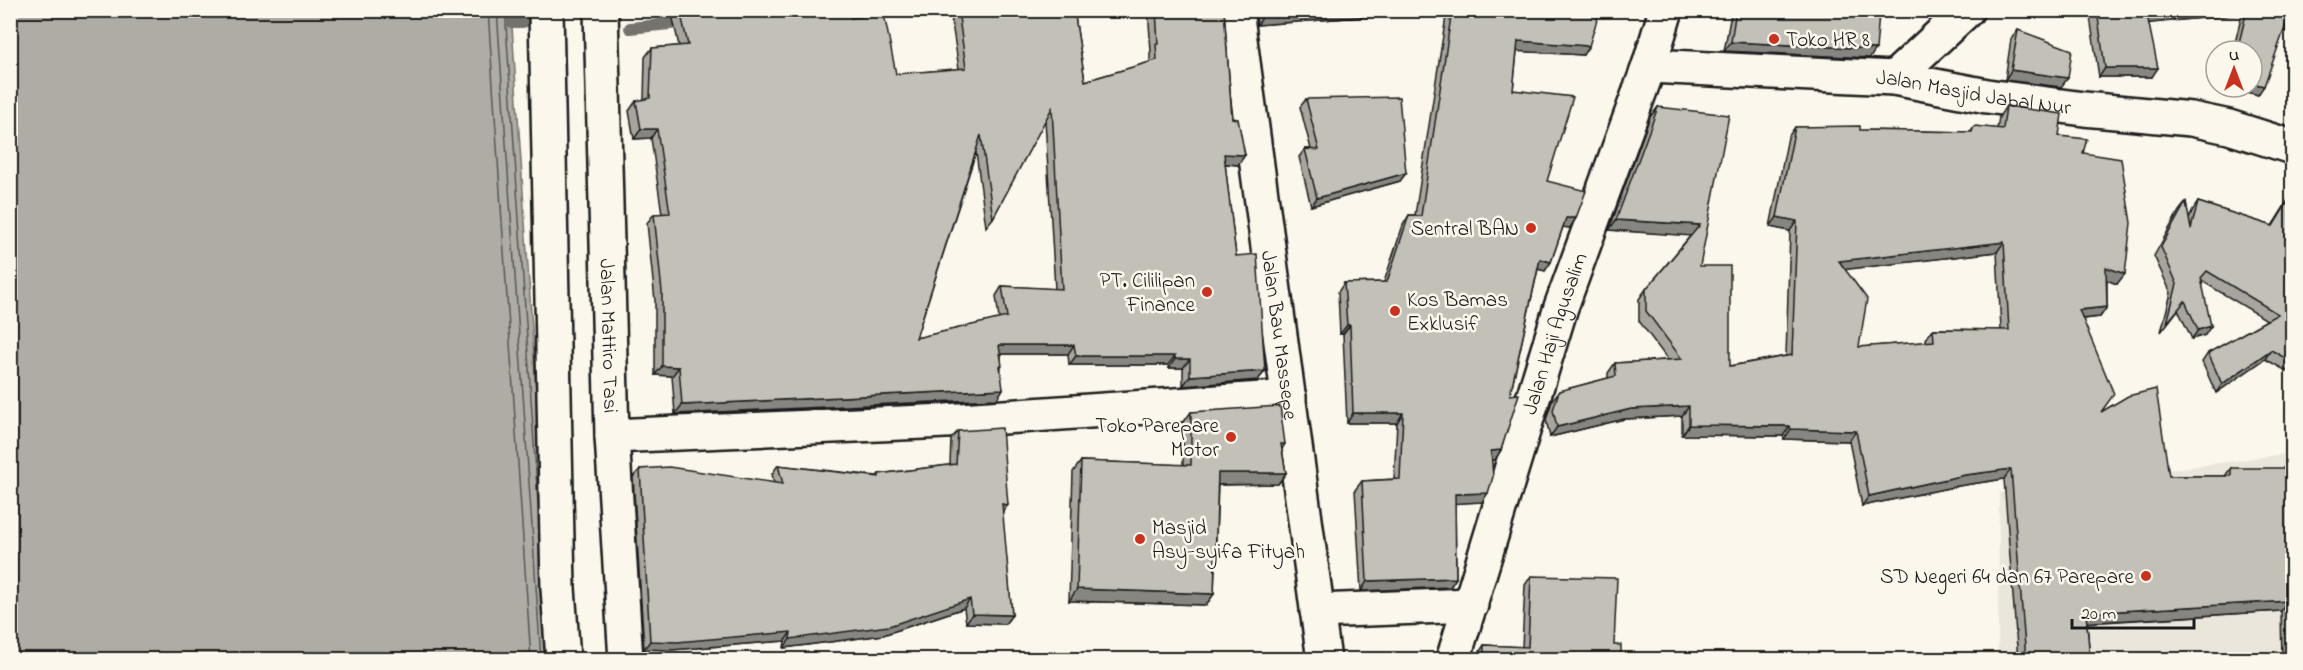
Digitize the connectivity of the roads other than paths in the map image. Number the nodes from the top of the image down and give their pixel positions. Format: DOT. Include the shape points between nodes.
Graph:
graph roads {
  1 [pos="546,10"];
  2 [pos="602,10"];
  3 [pos="1236,10"];
  4 [pos="1666,10"];
  5 [pos="1968,10"];
  6 [pos="1649,66"];
  7 [pos="1894,78"];
  8 [pos="2292,147"];
  9 [pos="1288,397"];
  10 [pos="612,436"];
  11 [pos="1471,605"];
  12 [pos="1317,611"];
  13 [pos="563,660"];
  14 [pos="626,660"];
  15 [pos="1324,660"];
  16 [pos="1454,660"];
  1 -- 13 [label="main road" via="558,588"];
  2 -- 10 [label="main road, Jalan Mattiro Tasi"];
  3 -- 9 [label="main road, Jalan Bau Massepe"];
  4 -- 6 [label="main road, Jalan Haji Agusalim"];
  5 -- 7 [label="main road"];
  6 -- 7 [label="main road, Jalan Masjid Jabal Nur"];
  6 -- 11 [label="main road, Jalan Haji Agusalim" via="1561,307"];
  7 -- 8 [label="main road, Jalan Masjid Jabal Nur" via="1987,96 2192,119"];
  9 -- 10 [label="main road" via="946,421"];
  9 -- 12 [label="main road, Jalan Bau Massepe"];
  10 -- 14 [label="main road, Jalan Mattiro Tasi"];
  11 -- 12 [label="main road"];
  11 -- 16 [label="main road, Jalan Haji Agusalim"];
  12 -- 15 [label="main road, Jalan Bau Massepe"];
}
